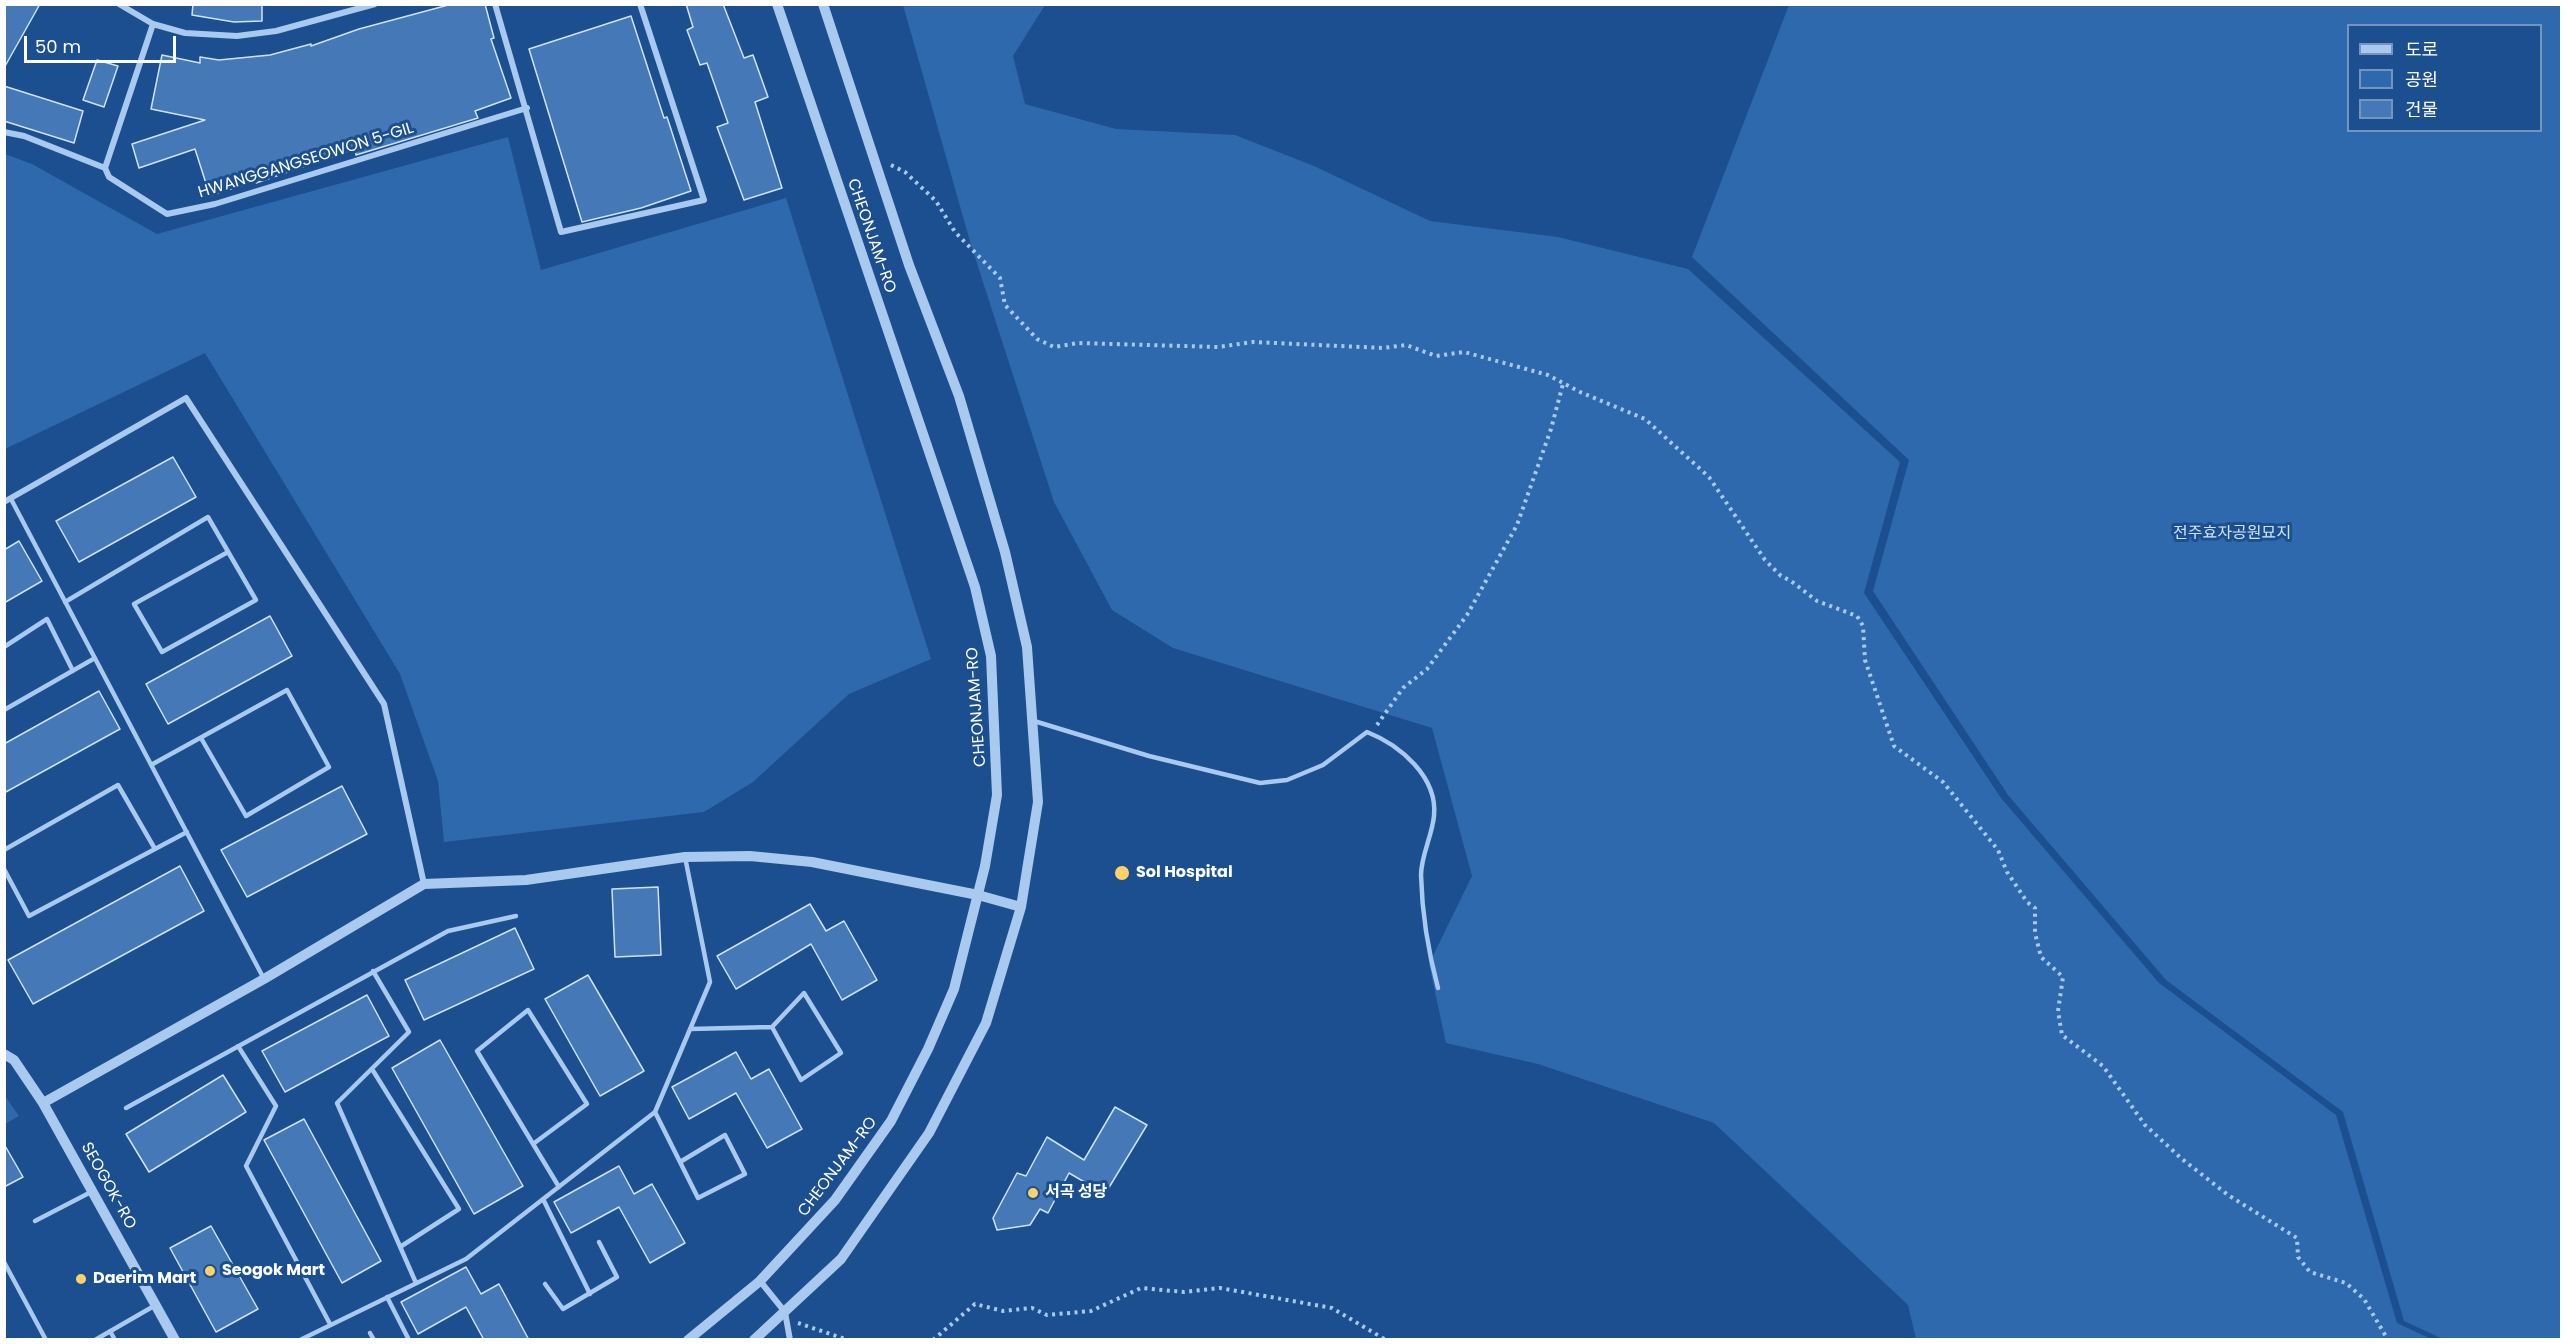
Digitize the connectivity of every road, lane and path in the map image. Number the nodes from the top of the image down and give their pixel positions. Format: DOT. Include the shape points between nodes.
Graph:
graph roads {
  1 [pos="119,4"];
  2 [pos="375,4"];
  3 [pos="495,4"];
  4 [pos="640,4"];
  5 [pos="777,4"];
  6 [pos="824,4"];
  7 [pos="153,24"];
  8 [pos="527,108"];
  9 [pos="4,132"];
  10 [pos="876,158"];
  11 [pos="105,168"];
  12 [pos="1563,384"];
  13 [pos="8,501"];
  14 [pos="228,552"];
  15 [pos="65,602"];
  16 [pos="4,647"];
  17 [pos="94,658"];
  18 [pos="73,671"];
  19 [pos="4,710"];
  20 [pos="1034,721"];
  21 [pos="1376,726"];
  22 [pos="201,738"];
  23 [pos="151,765"];
  24 [pos="187,832"];
  25 [pos="155,849"];
  26 [pos="4,850"];
  27 [pos="685,857"];
  28 [pos="4,869"];
  29 [pos="424,884"];
  30 [pos="978,894"];
  31 [pos="1022,907"];
  32 [pos="516,916"];
  33 [pos="373,971"];
  34 [pos="264,979"];
  35 [pos="1438,988"];
  36 [pos="772,1027"];
  37 [pos="690,1029"];
  38 [pos="238,1046"];
  39 [pos="4,1054"];
  40 [pos="372,1069"];
  41 [pos="44,1102"];
  42 [pos="126,1108"];
  43 [pos="655,1112"];
  44 [pos="533,1144"];
  45 [pos="680,1162"];
  46 [pos="558,1187"];
  47 [pos="94,1190"];
  48 [pos="543,1199"];
  49 [pos="35,1221"];
  50 [pos="599,1242"];
  51 [pos="400,1247"];
  52 [pos="4,1263"];
  53 [pos="760,1281"];
  54 [pos="416,1283"];
  55 [pos="545,1284"];
  56 [pos="590,1294"];
  57 [pos="387,1297"];
  58 [pos="157,1305"];
  59 [pos="786,1316"];
  60 [pos="330,1324"];
  61 [pos="110,1331"];
  62 [pos="370,1333"];
  63 [pos="46,1340"];
  64 [pos="95,1340"];
  65 [pos="115,1340"];
  66 [pos="175,1340"];
  67 [pos="300,1340"];
  68 [pos="374,1340"];
  69 [pos="409,1340"];
  70 [pos="688,1340"];
  71 [pos="754,1340"];
  72 [pos="789,1340"];
  73 [pos="848,1340"];
  74 [pos="933,1340"];
  75 [pos="1386,1340"];
  76 [pos="2388,1340"];
  1 -- 7 [label="street"];
  2 -- 7 [label="street" via="276,31 237,36 185,33"];
  3 -- 8 [label="street"];
  4 -- 8 [label="street" via="704,200 561,232"];
  5 -- 30 [label="street, CHEONJAM-RO" via="975,587 986,633 996,717 997,795"];
  6 -- 10 [label="street, CHEONJAM-RO"];
  7 -- 11 [label="street"];
  8 -- 11 [label="street, HWANGGANGSEOWON 5-GIL" via="215,204 167,214 109,177"];
  9 -- 11 [label="street, HWANGGANGSEOWON 5-GIL"];
  10 -- 12 [label="path" via="905,171 936,201 955,232 1000,278 1005,305 1037,339 1054,347 1218,347 1253,342 1383,348 1406,345 1436,356 1464,352 1548,375"];
  10 -- 20 [label="street, CHEONJAM-RO" via="909,265 959,396 1005,552 1027,647"];
  12 -- 21 [label="path" via="1518,525 1467,615 1427,669 1403,688"];
  12 -- 76 [label="path" via="1645,419 1709,477 1765,560 1781,576 1817,601 1857,616 1863,626 1865,660 1894,746 1943,782 1998,850 2007,872 2035,908 2041,957 2063,977 2058,1011 2062,1035 2103,1066 2145,1125 2182,1159 2228,1195 2297,1238 2298,1257 2310,1272 2346,1283 2364,1299"];
  13 -- 15 [label="lane"];
  13 -- 29 [label="street" via="186,398 384,704"];
  14 -- 14 [label="lane" via="256,600 162,652 134,604"];
  14 -- 15 [label="lane" via="207,517"];
  15 -- 17 [label="lane"];
  16 -- 18 [label="lane" via="47,619"];
  17 -- 18 [label="lane"];
  17 -- 23 [label="lane"];
  18 -- 19 [label="lane"];
  20 -- 31 [label="street, CHEONJAM-RO" via="1038,802"];
  20 -- 35 [label="lane" via="1149,756 1260,783 1287,780 1323,765 1367,732 1406,754 1430,787 1434,815 1421,872 1427,949"];
  22 -- 22 [label="lane" via="287,690 329,768 246,816"];
  22 -- 23 [label="lane"];
  23 -- 24 [label="lane"];
  24 -- 25 [label="lane"];
  24 -- 34 [label="lane"];
  25 -- 26 [label="lane" via="118,785"];
  25 -- 28 [label="lane" via="29,916"];
  27 -- 29 [label="street" via="526,880"];
  27 -- 30 [label="street" via="750,856 812,862"];
  27 -- 37 [label="lane" via="710,982"];
  29 -- 34 [label="street"];
  30 -- 31 [label="street"];
  30 -- 53 [label="street, CHEONJAM-RO" via="954,989 891,1121 835,1200"];
  31 -- 59 [label="street, CHEONJAM-RO" via="986,1023 929,1133 841,1259"];
  32 -- 33 [label="lane" via="448,931"];
  33 -- 38 [label="lane"];
  33 -- 40 [label="lane" via="409,1032"];
  34 -- 41 [label="street"];
  36 -- 36 [label="lane" via="801,1080 841,1053 804,993"];
  36 -- 37 [label="lane"];
  37 -- 43 [label="lane"];
  38 -- 42 [label="lane"];
  38 -- 60 [label="lane" via="276,1106 246,1166"];
  39 -- 41 [label="street, SEOGOK-RO" via="14,1060"];
  40 -- 51 [label="lane" via="337,1103"];
  40 -- 51 [label="lane" via="459,1209"];
  41 -- 47 [label="street, SEOGOK-RO"];
  43 -- 45 [label="lane"];
  43 -- 46 [label="lane"];
  44 -- 44 [label="lane" via="477,1052 528,1010 587,1104"];
  44 -- 46 [label="lane"];
  45 -- 45 [label="lane" via="698,1198 745,1174 725,1135"];
  46 -- 48 [label="lane"];
  47 -- 49 [label="lane"];
  47 -- 58 [label="street, SEOGOK-RO"];
  48 -- 54 [label="lane" via="466,1259"];
  48 -- 56 [label="lane"];
  50 -- 56 [label="lane" via="617,1277"];
  51 -- 54 [label="lane"];
  52 -- 63 [label="lane"];
  53 -- 59 [label="street"];
  53 -- 70 [label="street, CHEONJAM-RO"];
  54 -- 57 [label="lane"];
  55 -- 56 [label="lane" via="563,1309"];
  57 -- 60 [label="lane"];
  57 -- 69 [label="lane"];
  58 -- 61 [label="lane"];
  58 -- 66 [label="street, SEOGOK-RO"];
  59 -- 71 [label="street, CHEONJAM-RO"];
  59 -- 72 [label="street"];
  59 -- 73 [label="path"];
  60 -- 67 [label="lane"];
  61 -- 64 [label="lane"];
  61 -- 65 [label="lane"];
  62 -- 68 [label="lane"];
  74 -- 75 [label="path" via="975,1304 1003,1311 1032,1308 1047,1315 1091,1311 1141,1288 1184,1292 1220,1288 1332,1308"];
}
